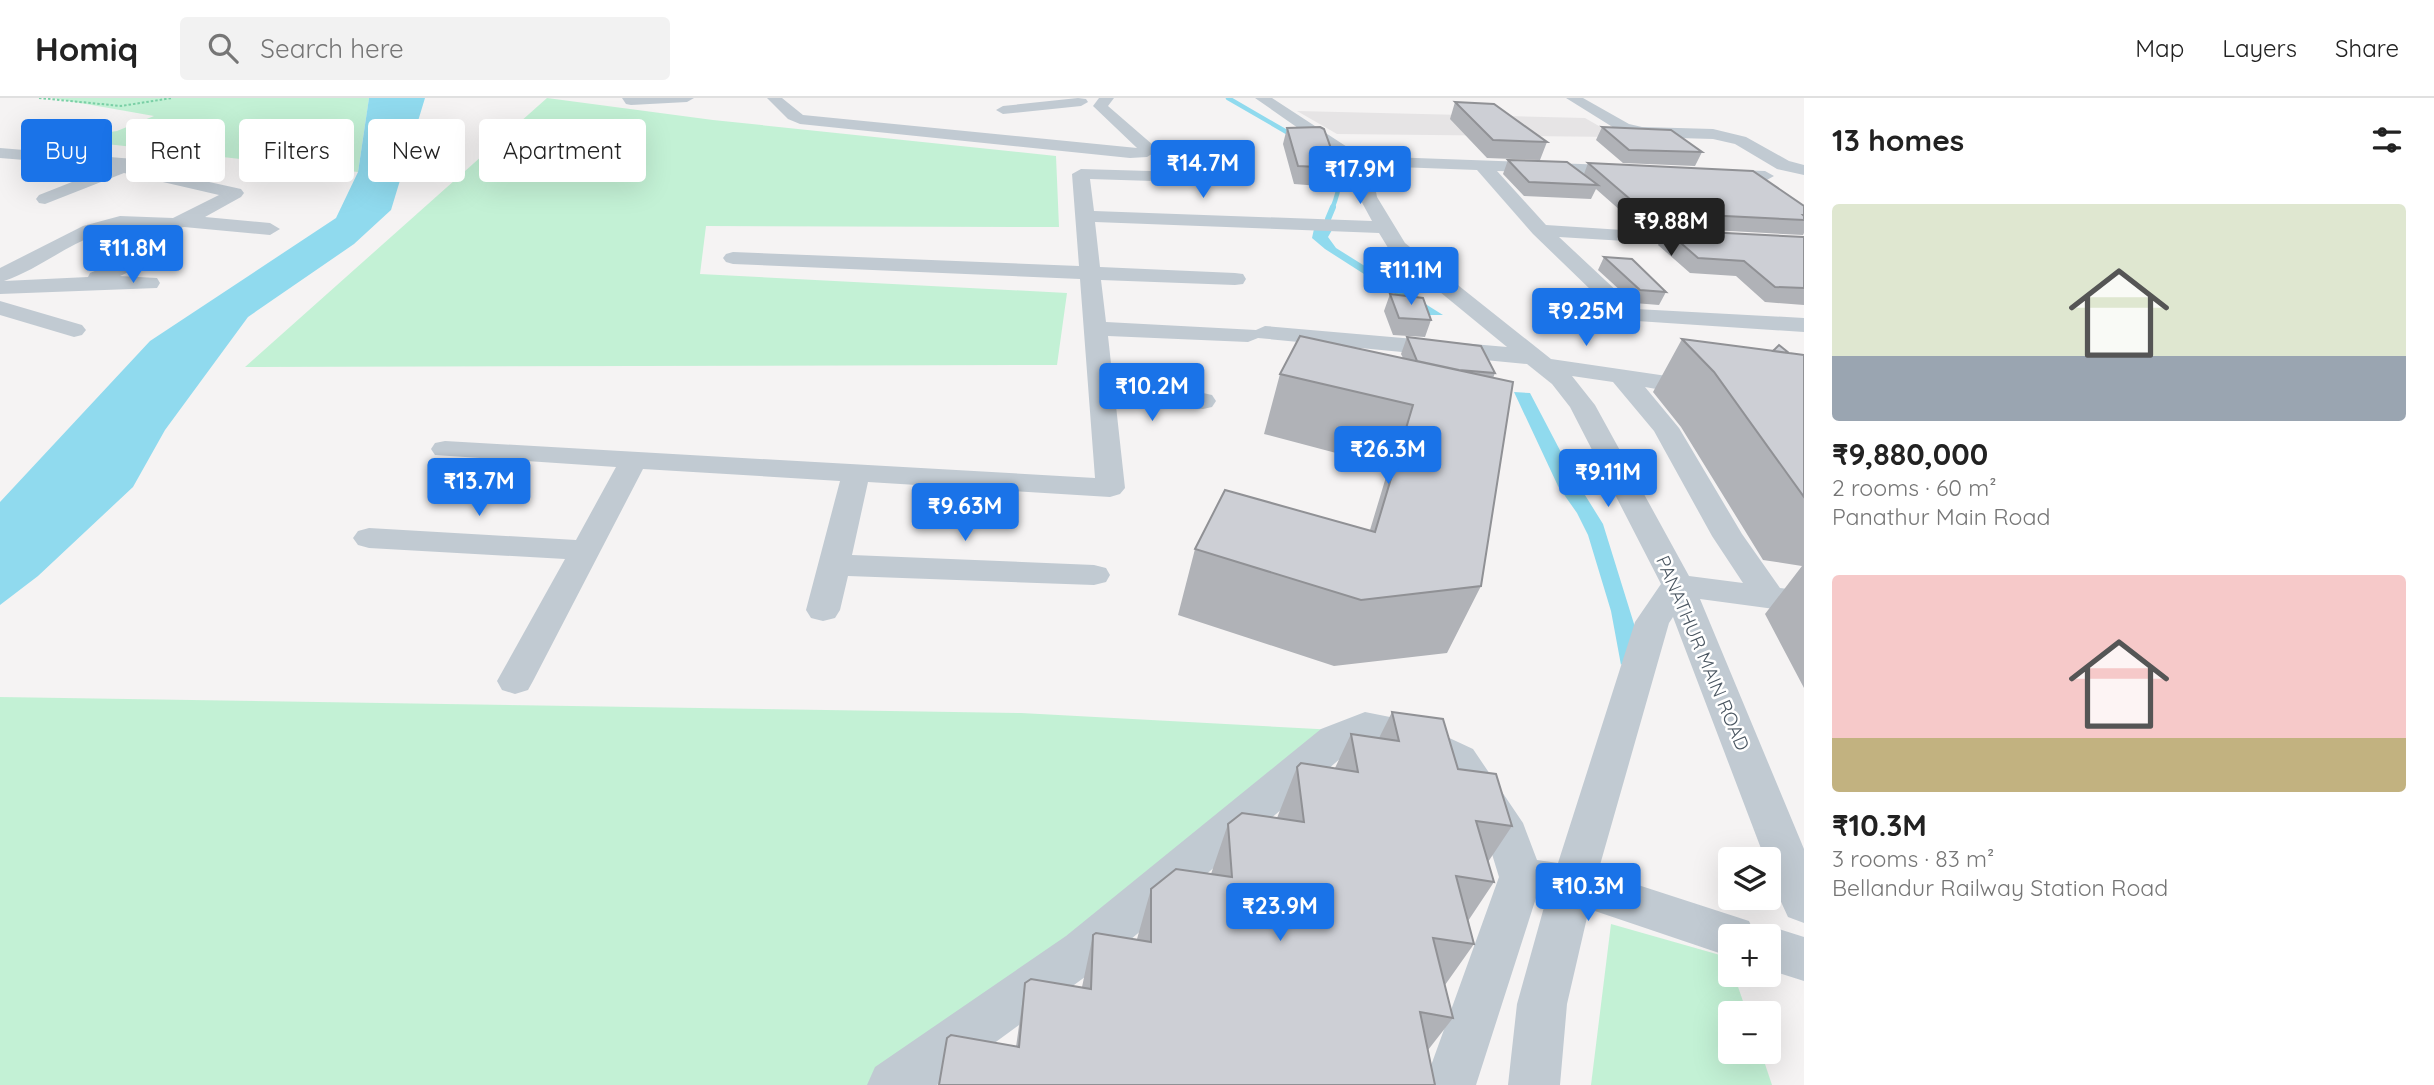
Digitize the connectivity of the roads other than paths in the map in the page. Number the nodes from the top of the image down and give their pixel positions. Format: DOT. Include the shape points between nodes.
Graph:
graph roads {
  1 [pos="629,98"];
  2 [pos="687,98"];
  3 [pos="774,98"];
  4 [pos="1262,98"];
  5 [pos="1573,98"];
  6 [pos="1078,100"];
  7 [pos="1103,100"];
  8 [pos="1003,110"];
  9 [pos="0,153"];
  10 [pos="1357,161"];
  11 [pos="126,166"];
  12 [pos="1483,166"];
  13 [pos="126,167"];
  14 [pos="1804,170"];
  15 [pos="1642,171"];
  16 [pos="1696,173"];
  17 [pos="1765,176"];
  18 [pos="1184,177"];
  19 [pos="192,182"];
  20 [pos="45,199"];
  21 [pos="1085,216"];
  22 [pos="184,221"];
  23 [pos="1384,227"];
  24 [pos="270,229"];
  25 [pos="1540,230"];
  26 [pos="1729,241"];
  27 [pos="163,248"];
  28 [pos="733,258"];
  29 [pos="1091,273"];
  30 [pos="3,276"];
  31 [pos="1235,279"];
  32 [pos="86,283"];
  33 [pos="149,283"];
  34 [pos="0,308"];
  35 [pos="1804,325"];
  36 [pos="1096,328"];
  37 [pos="74,330"];
  38 [pos="1539,361"];
  39 [pos="1621,376"];
  40 [pos="1728,393"];
  41 [pos="1102,398"];
  42 [pos="1203,401"];
  43 [pos="445,449"];
  44 [pos="634,460"];
  45 [pos="856,473"];
  46 [pos="369,538"];
  47 [pos="585,550"];
  48 [pos="834,565"];
  49 [pos="1094,575"];
  50 [pos="1680,589"];
  51 [pos="1769,596"];
  52 [pos="1804,602"];
  53 [pos="823,610"];
  54 [pos="1804,610"];
  55 [pos="515,681"];
  56 [pos="1796,861"];
  57 [pos="1521,877"];
  58 [pos="1573,884"];
  59 [pos="1804,902"];
  60 [pos="1718,931"];
  61 [pos="1781,952"];
  62 [pos="1804,959"];
  63 [pos="893,1085"];
  64 [pos="1450,1085"];
  65 [pos="1534,1085"];
  1 -- 2 [label="street" via="642,102"];
  3 -- 7 [label="street" via="793,116 805,119 1147,152 1105,112"];
  4 -- 10 [label="street"];
  5 -- 14 [label="street" via="1624,128 1740,140 1783,165"];
  6 -- 7 [label="street"];
  6 -- 8 [label="street"];
  9 -- 11 [label="street"];
  10 -- 12 [label="street"];
  10 -- 23 [label="street, PANATHUR MAIN ROAD" via="1365,170 1368,197"];
  12 -- 15 [label="street"];
  12 -- 25 [label="street"];
  13 -- 20 [label="street"];
  16 -- 17 [label="street"];
  18 -- 21 [label="street" via="1081,174"];
  19 -- 22 [label="street" via="236,193"];
  21 -- 23 [label="street"];
  21 -- 29 [label="street"];
  22 -- 24 [label="street"];
  22 -- 30 [label="street" via="106,225"];
  23 -- 38 [label="street, PANATHUR MAIN ROAD" via="1396,247"];
  25 -- 26 [label="street"];
  25 -- 35 [label="street" via="1630,316"];
  27 -- 32 [label="street"];
  28 -- 29 [label="street"];
  29 -- 31 [label="street"];
  29 -- 36 [label="street"];
  30 -- 32 [label="street"];
  32 -- 33 [label="street"];
  34 -- 37 [label="street"];
  36 -- 38 [label="street" via="1256,334"];
  36 -- 41 [label="street"];
  38 -- 39 [label="street"];
  38 -- 50 [label="street, PANATHUR MAIN ROAD" via="1582,405"];
  39 -- 40 [label="street"];
  39 -- 51 [label="street" via="1666,428 1728,536"];
  41 -- 42 [label="street"];
  41 -- 45 [label="street" via="1110,488"];
  43 -- 44 [label="street"];
  44 -- 45 [label="street"];
  44 -- 47 [label="street"];
  45 -- 48 [label="street"];
  46 -- 47 [label="street"];
  47 -- 55 [label="street"];
  48 -- 49 [label="street"];
  48 -- 53 [label="street"];
  50 -- 51 [label="street"];
  50 -- 54 [label="street"];
  50 -- 56 [label="street, PANATHUR MAIN ROAD"];
  50 -- 58 [label="street" via="1652,622"];
  51 -- 52 [label="street"];
  56 -- 59 [label="street, PANATHUR MAIN ROAD"];
  57 -- 58 [label="street"];
  57 -- 63 [label="street" via="1508,836 1460,760 1401,732 1365,727 1335,740 1083,951"];
  57 -- 64 [label="street"];
  58 -- 60 [label="street"];
  58 -- 65 [label="street" via="1542,1004"];
  61 -- 62 [label="street"];
}
